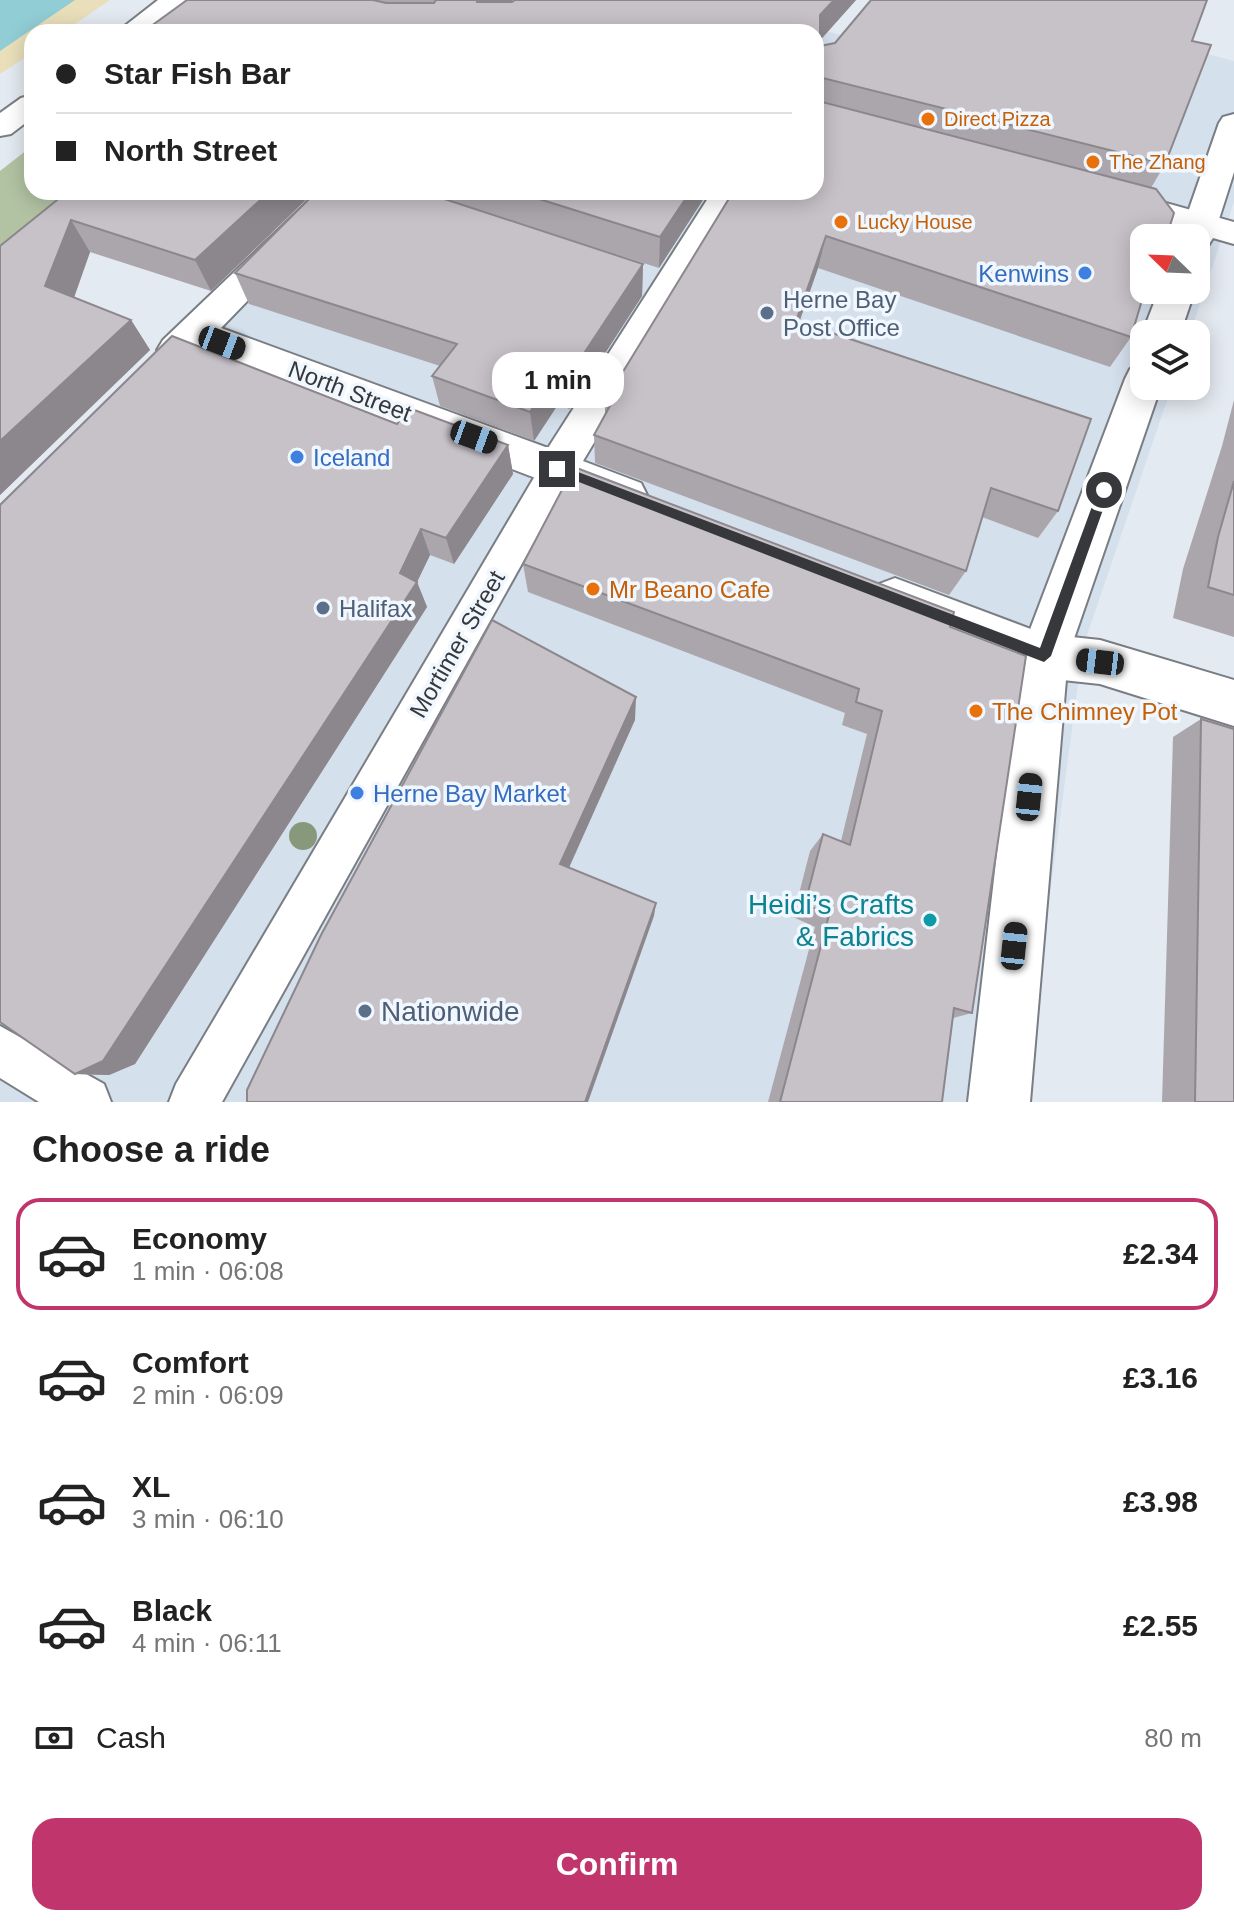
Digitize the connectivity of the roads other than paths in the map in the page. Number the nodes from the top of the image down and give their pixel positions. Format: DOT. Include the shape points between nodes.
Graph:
graph roads {
  1 [pos="175,0"];
  2 [pos="142,24"];
  3 [pos="24,110"];
  4 [pos="1234,123"];
  5 [pos="0,127"];
  6 [pos="1094,194"];
  7 [pos="329,200"];
  8 [pos="722,200"];
  9 [pos="1182,224"];
  10 [pos="1201,224"];
  11 [pos="1210,231"];
  12 [pos="1234,233"];
  13 [pos="194,332"];
  14 [pos="151,376"];
  15 [pos="1136,400"];
  16 [pos="557,469"];
  17 [pos="661,508"];
  18 [pos="853,582"];
  19 [pos="1044,656"];
  20 [pos="1234,703"];
  21 [pos="0,1050"];
  22 [pos="86,1102"];
  23 [pos="194,1102"];
  24 [pos="999,1102"];
  1 -- 2 [label="street"];
  3 -- 5 [label="street"];
  4 -- 10 [label="street"];
  6 -- 9 [label="street"];
  7 -- 13 [label="street"];
  8 -- 16 [label="street, Mortimer Street" via="655,284"];
  11 -- 12 [label="street"];
  13 -- 14 [label="street"];
  13 -- 16 [label="street, North Street"];
  15 -- 19 [label="street"];
  16 -- 17 [label="street, North Street"];
  16 -- 23 [label="street, Mortimer Street"];
  18 -- 19 [label="street"];
  19 -- 20 [label="street" via="1100,662"];
  19 -- 24 [label="street"];
  21 -- 22 [label="street"];
}
